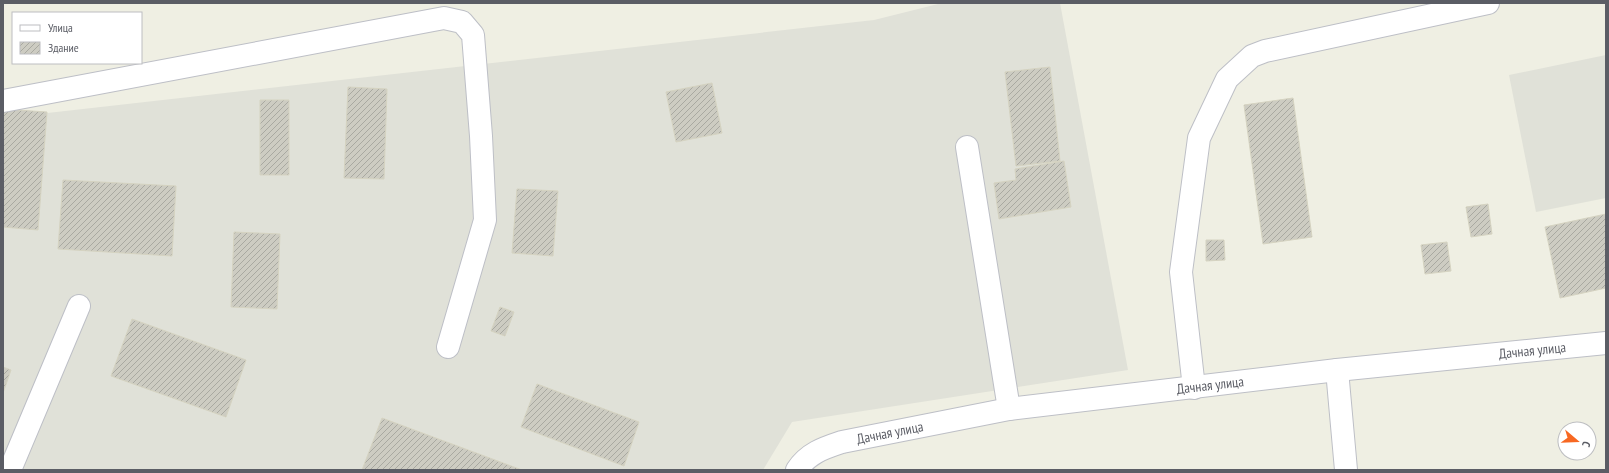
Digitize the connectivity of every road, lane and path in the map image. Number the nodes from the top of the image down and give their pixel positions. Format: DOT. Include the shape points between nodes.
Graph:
graph roads {
  1 [pos="1488,3"];
  2 [pos="3,100"];
  3 [pos="967,147"];
  4 [pos="79,306"];
  5 [pos="1606,343"];
  6 [pos="448,347"];
  7 [pos="1337,370"];
  8 [pos="1194,388"];
  9 [pos="1009,409"];
  10 [pos="10,470"];
  11 [pos="797,470"];
  12 [pos="1346,470"];
  1 -- 8 [label="street" via="1265,51 1252,56 1227,79 1199,138 1181,272"];
  2 -- 6 [label="street" via="444,18 462,22 473,35 482,136 485,220"];
  3 -- 9 [label="street"];
  4 -- 10 [label="street"];
  5 -- 7 [label="street, Дачная улица"];
  7 -- 8 [label="street, Дачная улица"];
  7 -- 12 [label="street"];
  8 -- 9 [label="street, Дачная улица"];
  9 -- 11 [label="street, Дачная улица" via="842,442 818,450"];
}
